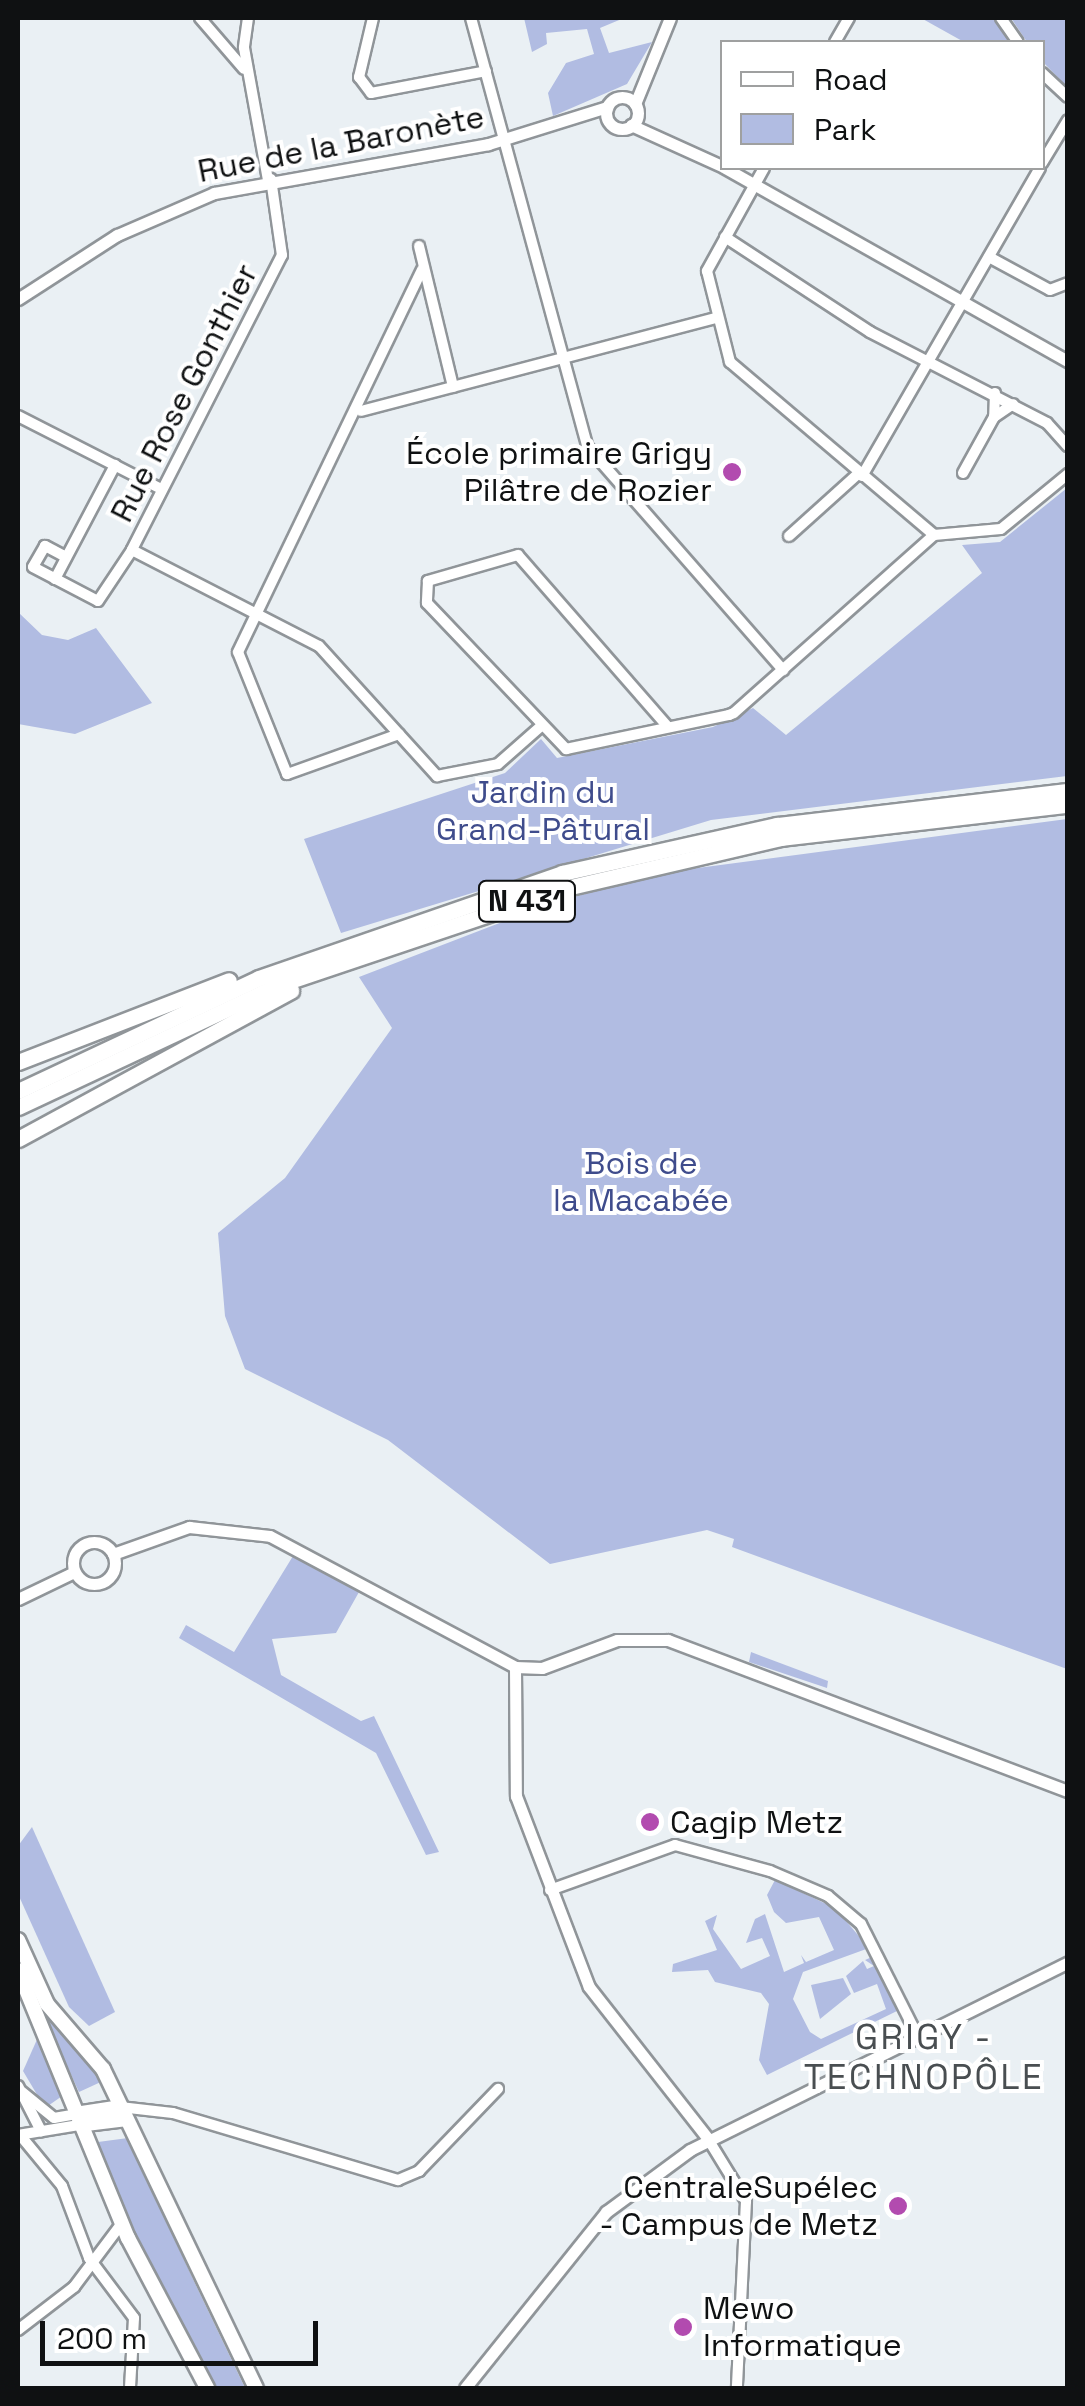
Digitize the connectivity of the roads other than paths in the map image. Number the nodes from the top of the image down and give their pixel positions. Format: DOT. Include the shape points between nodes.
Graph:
graph roads {
  1 [pos="200,18"];
  2 [pos="248,18"];
  3 [pos="373,18"];
  4 [pos="472,18"];
  5 [pos="670,18"];
  6 [pos="849,18"];
  7 [pos="1001,18"];
  8 [pos="836,40"];
  9 [pos="1017,40"];
  10 [pos="486,72"];
  11 [pos="1045,76"];
  12 [pos="250,79"];
  13 [pos="1068,97"];
  14 [pos="607,107"];
  15 [pos="632,110"];
  16 [pos="578,120"];
  17 [pos="1068,120"];
  18 [pos="610,123"];
  19 [pos="504,140"];
  20 [pos="1045,158"];
  21 [pos="720,165"];
  22 [pos="730,170"];
  23 [pos="763,170"];
  24 [pos="1038,170"];
  25 [pos="270,179"];
  26 [pos="756,184"];
  27 [pos="725,237"];
  28 [pos="418,246"];
  29 [pos="989,257"];
  30 [pos="422,270"];
  31 [pos="1068,284"];
  32 [pos="18,299"];
  33 [pos="963,302"];
  34 [pos="716,318"];
  35 [pos="930,357"];
  36 [pos="561,358"];
  37 [pos="1068,360"];
  38 [pos="452,386"];
  39 [pos="994,394"];
  40 [pos="1013,404"];
  41 [pos="360,411"];
  42 [pos="18,416"];
  43 [pos="994,418"];
  44 [pos="1068,446"];
  45 [pos="115,465"];
  46 [pos="861,474"];
  47 [pos="963,474"];
  48 [pos="1068,474"];
  49 [pos="161,489"];
  50 [pos="934,535"];
  51 [pos="789,536"];
  52 [pos="132,550"];
  53 [pos="66,557"];
  54 [pos="55,579"];
  55 [pos="256,613"];
  56 [pos="783,670"];
  57 [pos="540,727"];
  58 [pos="668,728"];
  59 [pos="398,734"];
  60 [pos="1068,790"];
  61 [pos="1068,804"];
  62 [pos="385,930"];
  63 [pos="370,952"];
  64 [pos="18,1062"];
  65 [pos="18,1091"];
  66 [pos="18,1107"];
  67 [pos="18,1139"];
  68 [pos="113,1554"];
  69 [pos="74,1572"];
  70 [pos="18,1599"];
  71 [pos="515,1667"];
  72 [pos="534,1670"];
  73 [pos="516,1709"];
  74 [pos="1068,1791"];
  75 [pos="550,1890"];
  76 [pos="18,1940"];
  77 [pos="1068,1962"];
  78 [pos="18,1970"];
  79 [pos="916,2033"];
  80 [pos="20,2089"];
  81 [pos="498,2089"];
  82 [pos="123,2113"];
  83 [pos="84,2118"];
  84 [pos="41,2131"];
  85 [pos="19,2135"];
  86 [pos="708,2139"];
  87 [pos="40,2160"];
  88 [pos="122,2222"];
  89 [pos="93,2263"];
  90 [pos="18,2330"];
  91 [pos="130,2388"];
  92 [pos="207,2388"];
  93 [pos="256,2388"];
  94 [pos="465,2388"];
  95 [pos="736,2388"];
  1 -- 12 [label="street"];
  2 -- 12 [label="street, Rue Rose Gonthier"];
  3 -- 10 [label="street" via="359,72 371,93"];
  4 -- 10 [label="street"];
  5 -- 15 [label="street"];
  6 -- 8 [label="street"];
  7 -- 9 [label="street"];
  10 -- 19 [label="street"];
  11 -- 13 [label="street"];
  12 -- 25 [label="street, Rue Rose Gonthier"];
  14 -- 15 [label="street, Rue de la Baronète"];
  14 -- 16 [label="street, Rue de la Baronète"];
  14 -- 18 [label="street"];
  15 -- 18 [label="street, Rue de la Baronète"];
  15 -- 21 [label="street, Rue de la Baronète"];
  16 -- 18 [label="street, Rue de la Baronète"];
  16 -- 19 [label="street, Rue de la Baronète"];
  17 -- 20 [label="street"];
  19 -- 25 [label="street, Rue de la Baronète"];
  19 -- 36 [label="street"];
  22 -- 26 [label="street, Rue de la Baronète"];
  23 -- 26 [label="street"];
  24 -- 29 [label="street"];
  25 -- 32 [label="street, Rue de la Baronète" via="143,221"];
  25 -- 49 [label="street, Rue Rose Gonthier" via="282,256"];
  26 -- 27 [label="street"];
  26 -- 33 [label="street, Rue de la Baronète"];
  27 -- 34 [label="street" via="707,274"];
  27 -- 35 [label="street" via="838,314"];
  28 -- 30 [label="street"];
  29 -- 31 [label="street" via="1050,290"];
  29 -- 33 [label="street"];
  30 -- 38 [label="street"];
  30 -- 41 [label="street" via="358,393"];
  33 -- 35 [label="street"];
  33 -- 37 [label="street, Rue de la Baronète"];
  34 -- 36 [label="street"];
  34 -- 46 [label="street" via="738,371"];
  35 -- 39 [label="street"];
  35 -- 46 [label="street"];
  36 -- 38 [label="street"];
  36 -- 56 [label="street" via="586,446"];
  38 -- 41 [label="street"];
  39 -- 40 [label="street"];
  39 -- 43 [label="street"];
  40 -- 43 [label="street"];
  40 -- 44 [label="street"];
  41 -- 55 [label="street"];
  42 -- 45 [label="street"];
  43 -- 47 [label="street"];
  45 -- 49 [label="street"];
  45 -- 53 [label="street"];
  46 -- 50 [label="street"];
  46 -- 51 [label="street"];
  48 -- 50 [label="street" via="1000,529"];
  49 -- 52 [label="street, Rue Rose Gonthier"];
  50 -- 56 [label="street"];
  52 -- 54 [label="street" via="103,600"];
  52 -- 55 [label="street, Rue Rose Gonthier"];
  53 -- 54 [label="street"];
  53 -- 54 [label="street" via="44,546 33,567"];
  55 -- 59 [label="street, Rue Rose Gonthier" via="319,646"];
  55 -- 59 [label="street" via="238,652 287,774"];
  56 -- 58 [label="street" via="734,713"];
  57 -- 58 [label="street" via="566,750"];
  57 -- 58 [label="street" via="428,603 432,577 518,556"];
  57 -- 59 [label="street, Rue Rose Gonthier" via="498,764 437,776"];
  60 -- 62 [label="highway, N 431" via="777,825 562,873"];
  61 -- 63 [label="highway, N 431" via="780,838 566,888"];
  62 -- 64 [label="highway" via="300,953"];
  62 -- 65 [label="highway, N 431"];
  63 -- 66 [label="highway, N 431" via="192,1022"];
  63 -- 67 [label="highway"];
  68 -- 69 [label="street" via="84,1544"];
  68 -- 69 [label="street" via="104,1582"];
  68 -- 71 [label="street" via="189,1528 290,1542"];
  69 -- 70 [label="street"];
  71 -- 72 [label="street"];
  71 -- 73 [label="street"];
  72 -- 73 [label="street"];
  72 -- 74 [label="street" via="617,1640 668,1640"];
  73 -- 75 [label="street" via="516,1796"];
  75 -- 79 [label="street" via="675,1845 770,1871 828,1896 860,1924"];
  75 -- 86 [label="street" via="599,2008"];
  76 -- 82 [label="main road" via="47,2004 97,2060"];
  77 -- 79 [label="street"];
  78 -- 83 [label="main road"];
  79 -- 86 [label="street"];
  80 -- 83 [label="street" via="54,2118"];
  80 -- 84 [label="street"];
  81 -- 82 [label="street" via="419,2171 398,2180 152,2111"];
  82 -- 83 [label="main road"];
  82 -- 93 [label="main road"];
  83 -- 84 [label="street"];
  83 -- 88 [label="main road"];
  84 -- 85 [label="street"];
  84 -- 87 [label="street"];
  85 -- 87 [label="street"];
  86 -- 94 [label="street" via="606,2212"];
  86 -- 95 [label="street" via="746,2202"];
  87 -- 89 [label="street" via="69,2197"];
  88 -- 89 [label="street"];
  88 -- 92 [label="main road"];
  89 -- 90 [label="street"];
  89 -- 91 [label="street" via="134,2318"];
}
